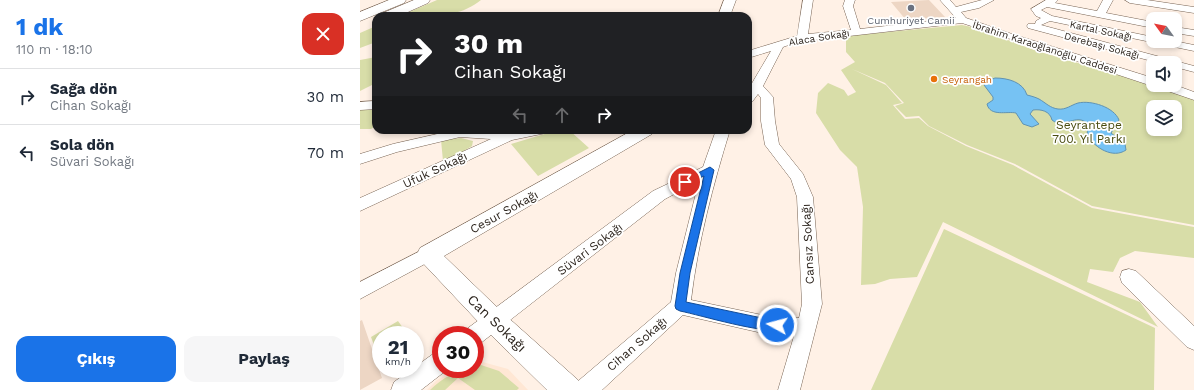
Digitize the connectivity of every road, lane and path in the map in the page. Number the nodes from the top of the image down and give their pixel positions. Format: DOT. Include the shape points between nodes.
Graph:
graph roads {
  1 [pos="374,0"];
  2 [pos="400,0"];
  3 [pos="424,0"];
  4 [pos="730,0"];
  5 [pos="808,0"];
  6 [pos="850,0"];
  7 [pos="945,0"];
  8 [pos="989,0"];
  9 [pos="1108,0"];
  10 [pos="1130,0"];
  11 [pos="1051,2"];
  12 [pos="360,6"];
  13 [pos="1191,8"];
  14 [pos="956,10"];
  15 [pos="396,12"];
  16 [pos="726,12"];
  17 [pos="1098,15"];
  18 [pos="360,17"];
  19 [pos="1049,18"];
  20 [pos="963,20"];
  21 [pos="372,23"];
  22 [pos="1146,24"];
  23 [pos="1032,26"];
  24 [pos="360,28"];
  25 [pos="856,31"];
  26 [pos="1182,33"];
  27 [pos="1008,36"];
  28 [pos="1194,37"];
  29 [pos="802,38"];
  30 [pos="1146,39"];
  31 [pos="779,44"];
  32 [pos="1182,46"];
  33 [pos="1194,48"];
  34 [pos="752,54"];
  35 [pos="1147,56"];
  36 [pos="1182,65"];
  37 [pos="1194,69"];
  38 [pos="1146,80"];
  39 [pos="1182,92"];
  40 [pos="753,93"];
  41 [pos="1194,96"];
  42 [pos="372,105"];
  43 [pos="360,106"];
  44 [pos="445,134"];
  45 [pos="488,134"];
  46 [pos="520,134"];
  47 [pos="639,134"];
  48 [pos="722,134"];
  49 [pos="510,136"];
  50 [pos="360,159"];
  51 [pos="710,170"];
  52 [pos="360,205"];
  53 [pos="428,254"];
  54 [pos="1129,277"];
  55 [pos="360,290"];
  56 [pos="680,306"];
  57 [pos="482,326"];
  58 [pos="484,328"];
  59 [pos="808,328"];
  60 [pos="1194,340"];
  61 [pos="432,368"];
  62 [pos="402,390"];
  63 [pos="568,390"];
  64 [pos="584,390"];
  65 [pos="788,390"];
  1 -- 12 [label="highway"];
  2 -- 18 [label="highway"];
  3 -- 15 [label="highway"];
  4 -- 16 [label="street"];
  5 -- 29 [label="street"];
  6 -- 25 [label="street" via="848,6"];
  7 -- 14 [label="street, İbrahim Karaoğlanoğlu Caddesi"];
  8 -- 14 [label="street"];
  9 -- 17 [label="street"];
  10 -- 13 [label="street"];
  11 -- 17 [label="street"];
  11 -- 19 [label="street" via="1036,10"];
  14 -- 20 [label="street, İbrahim Karaoğlanoğlu Caddesi"];
  17 -- 22 [label="street"];
  19 -- 23 [label="street"];
  19 -- 30 [label="street, Kartal Sokağı"];
  20 -- 25 [label="street, Alaca Sokağı"];
  20 -- 27 [label="street, İbrahim Karaoğlanoğlu Caddesi"];
  21 -- 24 [label="highway"];
  23 -- 27 [label="street"];
  23 -- 35 [label="street, Derebaşı Sokağı"];
  25 -- 29 [label="street, Alaca Sokağı"];
  26 -- 28 [label="street"];
  27 -- 38 [label="street, İbrahim Karaoğlanoğlu Caddesi"];
  29 -- 31 [label="street, Alaca Sokağı"];
  31 -- 34 [label="street, Alaca Sokağı"];
  31 -- 40 [label="street" via="773,60"];
  32 -- 33 [label="street"];
  36 -- 37 [label="street, Derebaşı Sokağı"];
  39 -- 41 [label="street"];
  40 -- 59 [label="street, Cansız Sokağı" via="768,97 772,145 798,178 806,197 812,304"];
  42 -- 43 [label="street"];
  44 -- 50 [label="street, Ufuk Sokağı"];
  45 -- 49 [label="street, Ufuk Sokağı"];
  46 -- 49 [label="street, Ufuk Sokağı"];
  47 -- 53 [label="street, Cesur Sokağı"];
  48 -- 51 [label="street"];
  49 -- 52 [label="street, Ufuk Sokağı"];
  51 -- 56 [label="street" via="685,273"];
  51 -- 58 [label="street, Süvari Sokağı" via="659,195"];
  53 -- 55 [label="street, Cesur Sokağı"];
  53 -- 57 [label="street, Can Sokağı"];
  54 -- 60 [label="street"];
  56 -- 59 [label="street" via="762,324"];
  56 -- 64 [label="street, Cihan Sokağı"];
  58 -- 63 [label="street, Can Sokağı"];
  59 -- 65 [label="street, Cansız Sokağı"];
  61 -- 62 [label="street"];
}
